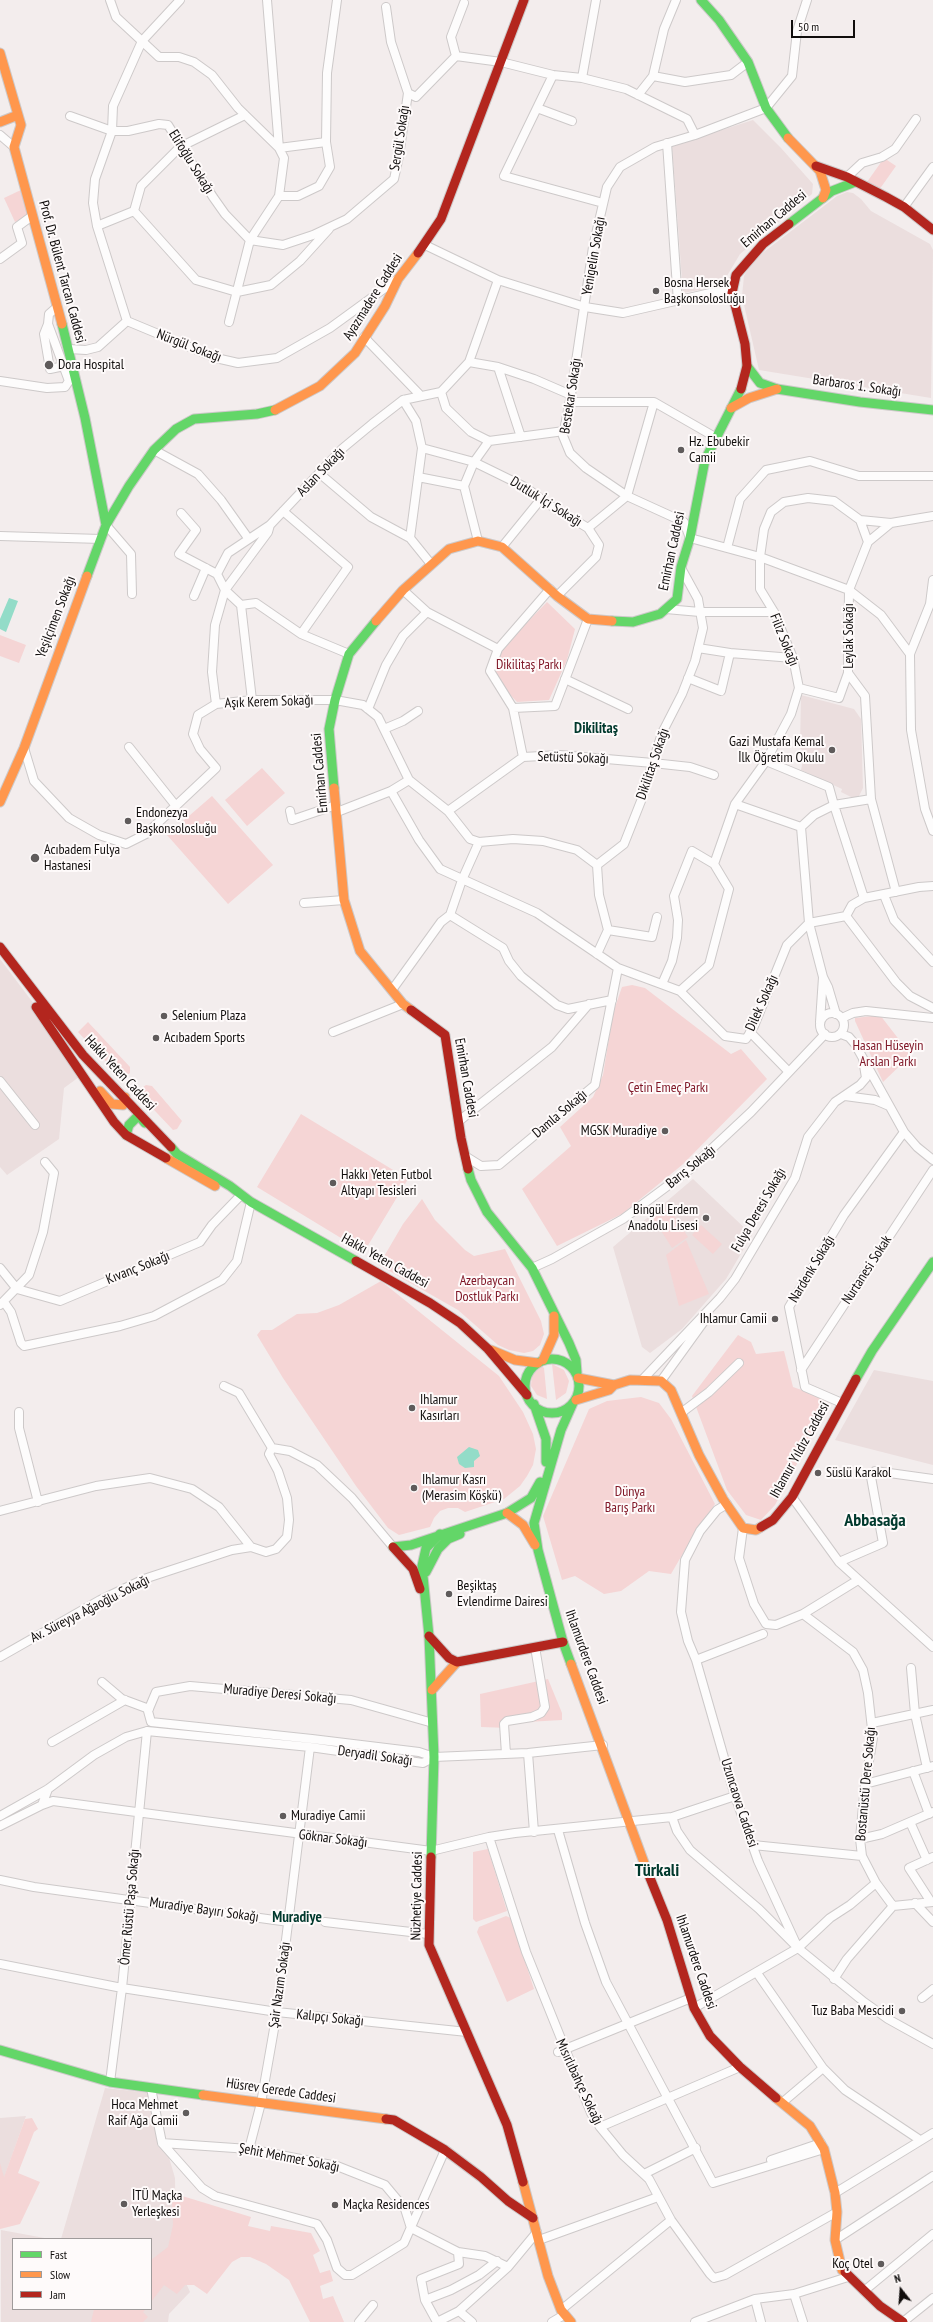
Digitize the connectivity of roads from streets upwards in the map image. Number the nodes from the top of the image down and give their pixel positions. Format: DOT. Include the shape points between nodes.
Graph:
graph roads {
  1 [pos="110,0"];
  2 [pos="180,0"];
  3 [pos="268,0"];
  4 [pos="337,0"];
  5 [pos="524,0"];
  6 [pos="596,0"];
  7 [pos="676,0"];
  8 [pos="701,0"];
  9 [pos="807,0"];
  10 [pos="464,3"];
  11 [pos="386,7"];
  12 [pos="142,41"];
  13 [pos="0,53"];
  14 [pos="456,56"];
  15 [pos="501,62"];
  16 [pos="748,62"];
  17 [pos="553,75"];
  18 [pos="653,76"];
  19 [pos="582,78"];
  20 [pos="408,93"];
  21 [pos="638,95"];
  22 [pos="537,108"];
  23 [pos="766,108"];
  24 [pos="18,115"];
  25 [pos="245,115"];
  26 [pos="70,116"];
  27 [pos="916,119"];
  28 [pos="572,121"];
  29 [pos="0,122"];
  30 [pos="112,131"];
  31 [pos="0,135"];
  32 [pos="695,135"];
  33 [pos="326,142"];
  34 [pos="667,143"];
  35 [pos="180,147"];
  36 [pos="14,148"];
  37 [pos="280,148"];
  38 [pos="816,166"];
  39 [pos="933,167"];
  40 [pos="851,179"];
  41 [pos="279,196"];
  42 [pos="823,198"];
  43 [pos="603,203"];
  44 [pos="904,207"];
  45 [pos="134,211"];
  46 [pos="32,216"];
  47 [pos="97,226"];
  48 [pos="331,227"];
  49 [pos="933,230"];
  50 [pos="250,240"];
  51 [pos="425,245"];
  52 [pos="0,259"];
  53 [pos="398,280"];
  54 [pos="498,280"];
  55 [pos="732,288"];
  56 [pos="237,292"];
  57 [pos="678,302"];
  58 [pos="57,307"];
  59 [pos="585,307"];
  60 [pos="127,321"];
  61 [pos="229,322"];
  62 [pos="48,324"];
  63 [pos="364,337"];
  64 [pos="69,349"];
  65 [pos="469,362"];
  66 [pos="64,366"];
  67 [pos="747,366"];
  68 [pos="498,367"];
  69 [pos="0,381"];
  70 [pos="777,389"];
  71 [pos="441,392"];
  72 [pos="421,396"];
  73 [pos="571,399"];
  74 [pos="403,400"];
  75 [pos="654,402"];
  76 [pos="730,408"];
  77 [pos="933,410"];
  78 [pos="564,431"];
  79 [pos="715,436"];
  80 [pos="521,437"];
  81 [pos="489,441"];
  82 [pos="422,448"];
  83 [pos="154,450"];
  84 [pos="474,462"];
  85 [pos="319,473"];
  86 [pos="933,476"];
  87 [pos="418,477"];
  88 [pos="464,486"];
  89 [pos="628,496"];
  90 [pos="541,499"];
  91 [pos="283,512"];
  92 [pos="181,513"];
  93 [pos="933,516"];
  94 [pos="860,520"];
  95 [pos="891,523"];
  96 [pos="106,524"];
  97 [pos="270,526"];
  98 [pos="588,528"];
  99 [pos="0,536"];
  100 [pos="248,538"];
  101 [pos="410,538"];
  102 [pos="690,538"];
  103 [pos="101,539"];
  104 [pos="478,541"];
  105 [pos="868,542"];
  106 [pos="502,547"];
  107 [pos="727,548"];
  108 [pos="760,557"];
  109 [pos="431,564"];
  110 [pos="681,567"];
  111 [pos="206,568"];
  112 [pos="217,574"];
  113 [pos="933,580"];
  114 [pos="550,589"];
  115 [pos="225,590"];
  116 [pos="403,590"];
  117 [pos="849,590"];
  118 [pos="132,594"];
  119 [pos="194,596"];
  120 [pos="557,596"];
  121 [pos="930,604"];
  122 [pos="241,605"];
  123 [pos="666,609"];
  124 [pos="427,612"];
  125 [pos="700,612"];
  126 [pos="774,612"];
  127 [pos="933,614"];
  128 [pos="588,619"];
  129 [pos="301,634"];
  130 [pos="498,648"];
  131 [pos="698,648"];
  132 [pos="730,653"];
  133 [pos="348,654"];
  134 [pos="910,654"];
  135 [pos="793,658"];
  136 [pos="848,673"];
  137 [pos="688,678"];
  138 [pos="565,679"];
  139 [pos="799,688"];
  140 [pos="252,700"];
  141 [pos="335,700"];
  142 [pos="216,704"];
  143 [pos="513,708"];
  144 [pos="368,709"];
  145 [pos="628,709"];
  146 [pos="418,710"];
  147 [pos="384,729"];
  148 [pos="130,747"];
  149 [pos="24,748"];
  150 [pos="524,757"];
  151 [pos="766,761"];
  152 [pos="653,763"];
  153 [pos="714,775"];
  154 [pos="409,780"];
  155 [pos="391,791"];
  156 [pos="871,799"];
  157 [pos="0,802"];
  158 [pos="735,804"];
  159 [pos="933,804"];
  160 [pos="176,806"];
  161 [pos="834,806"];
  162 [pos="337,809"];
  163 [pos="926,809"];
  164 [pos="290,811"];
  165 [pos="448,811"];
  166 [pos="801,827"];
  167 [pos="933,831"];
  168 [pos="480,842"];
  169 [pos="714,864"];
  170 [pos="597,865"];
  171 [pos="462,880"];
  172 [pos="933,886"];
  173 [pos="896,892"];
  174 [pos="884,895"];
  175 [pos="864,898"];
  176 [pos="344,900"];
  177 [pos="304,903"];
  178 [pos="450,915"];
  179 [pos="846,916"];
  180 [pos="657,917"];
  181 [pos="809,923"];
  182 [pos="608,930"];
  183 [pos="0,947"];
  184 [pos="597,954"];
  185 [pos="0,960"];
  186 [pos="933,962"];
  187 [pos="618,968"];
  188 [pos="823,977"];
  189 [pos="662,984"];
  190 [pos="392,990"];
  191 [pos="680,991"];
  192 [pos="612,1000"];
  193 [pos="403,1004"];
  194 [pos="589,1004"];
  195 [pos="933,1008"];
  196 [pos="839,1016"];
  197 [pos="933,1018"];
  198 [pos="820,1023"];
  199 [pos="333,1032"];
  200 [pos="750,1032"];
  201 [pos="824,1034"];
  202 [pos="841,1034"];
  203 [pos="863,1059"];
  204 [pos="76,1068"];
  205 [pos="789,1072"];
  206 [pos="0,1081"];
  207 [pos="845,1096"];
  208 [pos="125,1097"];
  209 [pos="889,1106"];
  210 [pos="459,1121"];
  211 [pos="34,1125"];
  212 [pos="904,1132"];
  213 [pos="126,1135"];
  214 [pos="165,1143"];
  215 [pos="465,1156"];
  216 [pos="933,1160"];
  217 [pos="45,1162"];
  218 [pos="933,1170"];
  219 [pos="241,1195"];
  220 [pos="251,1202"];
  221 [pos="933,1262"];
  222 [pos="0,1268"];
  223 [pos="532,1268"];
  224 [pos="17,1289"];
  225 [pos="720,1298"];
  226 [pos="2,1303"];
  227 [pos="554,1316"];
  228 [pos="488,1349"];
  229 [pos="541,1362"];
  230 [pos="739,1364"];
  231 [pos="801,1370"];
  232 [pos="577,1376"];
  233 [pos="643,1379"];
  234 [pos="661,1381"];
  235 [pos="614,1385"];
  236 [pos="224,1386"];
  237 [pos="527,1395"];
  238 [pos="574,1402"];
  239 [pos="842,1403"];
  240 [pos="534,1404"];
  241 [pos="19,1412"];
  242 [pos="682,1413"];
  243 [pos="272,1448"];
  244 [pos="933,1479"];
  245 [pos="792,1497"];
  246 [pos="38,1502"];
  247 [pos="727,1504"];
  248 [pos="0,1511"];
  249 [pos="507,1513"];
  250 [pos="480,1522"];
  251 [pos="743,1528"];
  252 [pos="440,1534"];
  253 [pos="252,1547"];
  254 [pos="393,1547"];
  255 [pos="538,1550"];
  256 [pos="839,1562"];
  257 [pos="424,1579"];
  258 [pos="858,1580"];
  259 [pos="425,1602"];
  260 [pos="802,1614"];
  261 [pos="763,1634"];
  262 [pos="430,1636"];
  263 [pos="563,1642"];
  264 [pos="0,1647"];
  265 [pos="535,1647"];
  266 [pos="933,1647"];
  267 [pos="4,1655"];
  268 [pos="696,1660"];
  269 [pos="458,1662"];
  270 [pos="911,1668"];
  271 [pos="102,1682"];
  272 [pos="432,1690"];
  273 [pos="125,1700"];
  274 [pos="149,1709"];
  275 [pos="933,1710"];
  276 [pos="915,1714"];
  277 [pos="433,1722"];
  278 [pos="872,1723"];
  279 [pos="147,1731"];
  280 [pos="52,1742"];
  281 [pos="603,1745"];
  282 [pos="310,1747"];
  283 [pos="528,1753"];
  284 [pos="506,1754"];
  285 [pos="434,1757"];
  286 [pos="930,1767"];
  287 [pos="913,1771"];
  288 [pos="865,1784"];
  289 [pos="48,1789"];
  290 [pos="735,1796"];
  291 [pos="42,1805"];
  292 [pos="931,1813"];
  293 [pos="138,1814"];
  294 [pos="0,1816"];
  295 [pos="672,1817"];
  296 [pos="628,1821"];
  297 [pos="910,1822"];
  298 [pos="0,1826"];
  299 [pos="558,1830"];
  300 [pos="534,1832"];
  301 [pos="300,1834"];
  302 [pos="489,1837"];
  303 [pos="860,1840"];
  304 [pos="753,1845"];
  305 [pos="431,1851"];
  306 [pos="862,1856"];
  307 [pos="930,1858"];
  308 [pos="0,1880"];
  309 [pos="876,1883"];
  310 [pos="131,1899"];
  311 [pos="932,1902"];
  312 [pos="915,1903"];
  313 [pos="893,1906"];
  314 [pos="781,1910"];
  315 [pos="769,1919"];
  316 [pos="289,1922"];
  317 [pos="325,1922"];
  318 [pos="933,1922"];
  319 [pos="428,1934"];
  320 [pos="798,1948"];
  321 [pos="0,1964"];
  322 [pos="757,1973"];
  323 [pos="834,1979"];
  324 [pos="122,1988"];
  325 [pos="933,1989"];
  326 [pos="691,1998"];
  327 [pos="922,1998"];
  328 [pos="694,2008"];
  329 [pos="277,2012"];
  330 [pos="628,2023"];
  331 [pos="467,2032"];
  332 [pos="933,2044"];
  333 [pos="0,2050"];
  334 [pos="561,2050"];
  335 [pos="740,2067"];
  336 [pos="823,2068"];
  337 [pos="110,2082"];
  338 [pos="151,2088"];
  339 [pos="668,2097"];
  340 [pos="783,2102"];
  341 [pos="261,2103"];
  342 [pos="600,2127"];
  343 [pos="933,2134"];
  344 [pos="920,2140"];
  345 [pos="162,2143"];
  346 [pos="823,2146"];
  347 [pos="696,2148"];
  348 [pos="249,2149"];
  349 [pos="445,2150"];
  350 [pos="644,2174"];
  351 [pos="933,2176"];
  352 [pos="835,2193"];
  353 [pos="527,2195"];
  354 [pos="658,2197"];
  355 [pos="508,2201"];
  356 [pos="837,2212"];
  357 [pos="532,2218"];
  358 [pos="671,2220"];
  359 [pos="411,2228"];
  360 [pos="933,2234"];
  361 [pos="538,2236"];
  362 [pos="835,2240"];
  363 [pos="458,2252"];
  364 [pos="497,2262"];
  365 [pos="508,2267"];
  366 [pos="848,2277"];
  367 [pos="864,2291"];
  368 [pos="794,2294"];
  369 [pos="933,2298"];
  370 [pos="755,2299"];
  371 [pos="424,2300"];
  372 [pos="373,2305"];
  373 [pos="459,2311"];
  374 [pos="562,2312"];
  375 [pos="359,2322"];
  376 [pos="437,2322"];
  377 [pos="472,2322"];
  378 [pos="552,2322"];
  379 [pos="571,2322"];
  380 [pos="695,2322"];
  381 [pos="761,2322"];
  382 [pos="803,2322"];
  383 [pos="903,2322"];
  1 -- 12 [label="street" via="116,17"];
  2 -- 12 [label="street"];
  3 -- 37 [label="street"];
  4 -- 33 [label="street" via="327,73"];
  5 -- 15 [label="street, Ayazmadere Caddesi"];
  6 -- 19 [label="street"];
  7 -- 18 [label="street" via="664,29"];
  8 -- 16 [label="street" via="719,20"];
  9 -- 23 [label="street" via="797,31 792,76"];
  10 -- 14 [label="street" via="451,37"];
  11 -- 20 [label="street, Sergül Sokağı" via="391,42"];
  12 -- 25 [label="street" via="159,57 179,57 194,62 212,75"];
  12 -- 30 [label="street" via="113,106"];
  13 -- 24 [label="street"];
  14 -- 15 [label="street"];
  14 -- 20 [label="street" via="416,98"];
  15 -- 17 [label="street"];
  15 -- 51 [label="street, Ayazmadere Caddesi" via="441,220"];
  16 -- 18 [label="street" via="731,75 685,82"];
  16 -- 23 [label="street"];
  17 -- 19 [label="street"];
  17 -- 22 [label="street"];
  18 -- 21 [label="street"];
  19 -- 21 [label="street"];
  20 -- 48 [label="street, Sergül Sokağı" via="394,178 358,211"];
  21 -- 32 [label="street" via="687,119"];
  22 -- 28 [label="street"];
  22 -- 43 [label="street" via="504,176"];
  23 -- 32 [label="street, Yenigelin Sokağı"];
  23 -- 38 [label="street" via="781,131"];
  24 -- 29 [label="street"];
  24 -- 36 [label="street" via="21,125"];
  25 -- 35 [label="street"];
  25 -- 37 [label="street"];
  26 -- 30 [label="street, Elifoğlu Sokağı"];
  27 -- 40 [label="street" via="895,149 882,157 862,163"];
  30 -- 35 [label="street, Elifoğlu Sokağı" via="168,125"];
  30 -- 47 [label="street" via="95,180 93,203"];
  31 -- 36 [label="street"];
  32 -- 34 [label="street, Yenigelin Sokağı"];
  33 -- 37 [label="street"];
  33 -- 41 [label="street" via="330,168 319,186 298,196"];
  34 -- 43 [label="street, Yenigelin Sokağı" via="620,167 607,187"];
  34 -- 57 [label="street"];
  35 -- 45 [label="street" via="141,186"];
  35 -- 50 [label="street, Elifoğlu Sokağı" via="225,214"];
  36 -- 46 [label="street, Prof. Dr. Bülent Tarcan Caddesi"];
  37 -- 41 [label="street" via="284,158"];
  38 -- 40 [label="street"];
  38 -- 42 [label="street" via="824,179 826,190"];
  39 -- 44 [label="street"];
  40 -- 42 [label="street, Emirhan Caddesi"];
  40 -- 44 [label="street"];
  41 -- 50 [label="street"];
  42 -- 55 [label="street, Emirhan Caddesi" via="763,244 740,269"];
  43 -- 59 [label="street, Yenigelin Sokağı"];
  44 -- 49 [label="street"];
  45 -- 47 [label="street"];
  45 -- 56 [label="street" via="196,280"];
  46 -- 52 [label="street" via="17,227 22,243"];
  46 -- 58 [label="street, Prof. Dr. Bülent Tarcan Caddesi"];
  47 -- 60 [label="street"];
  48 -- 50 [label="street, Sergül Sokağı" via="283,245"];
  48 -- 56 [label="street" via="300,261 271,285"];
  50 -- 56 [label="street"];
  51 -- 53 [label="street, Ayazmadere Caddesi"];
  51 -- 54 [label="street"];
  53 -- 60 [label="street, Nürgül Sokağı" via="330,328 277,358 238,363 216,358"];
  53 -- 63 [label="street, Ayazmadere Caddesi" via="385,306"];
  54 -- 59 [label="street"];
  54 -- 65 [label="street"];
  55 -- 57 [label="street, Yenigelin Sokağı"];
  55 -- 67 [label="street" via="745,344"];
  56 -- 61 [label="street"];
  57 -- 59 [label="street, Yenigelin Sokağı" via="623,313"];
  58 -- 62 [label="street" via="49,314"];
  58 -- 64 [label="street, Prof. Dr. Bülent Tarcan Caddesi"];
  59 -- 73 [label="street, Bestekar Sokağı"];
  60 -- 64 [label="street" via="98,347 86,350"];
  62 -- 66 [label="street"];
  62 -- 66 [label="street" via="44,334 50,369"];
  63 -- 72 [label="street"];
  63 -- 83 [label="street, Ayazmadere Caddesi" via="354,353 320,386 280,409 257,414 194,419 176,429"];
  64 -- 96 [label="street, Prof. Dr. Bülent Tarcan Caddesi"];
  65 -- 68 [label="street"];
  65 -- 71 [label="street"];
  66 -- 69 [label="street" via="69,381 65,387 47,388"];
  67 -- 70 [label="street" via="760,383"];
  67 -- 76 [label="street, Emirhan Caddesi" via="741,390"];
  68 -- 73 [label="street" via="534,379"];
  68 -- 80 [label="street"];
  70 -- 76 [label="street" via="749,398"];
  70 -- 77 [label="street, Barbaros 1. Sokağı"];
  71 -- 72 [label="street, Aslan Sokağı"];
  71 -- 81 [label="street" via="446,408 471,432"];
  72 -- 74 [label="street, Aslan Sokağı"];
  73 -- 75 [label="street"];
  73 -- 78 [label="street, Bestekar Sokağı"];
  74 -- 82 [label="street" via="416,421"];
  74 -- 85 [label="street, Aslan Sokağı" via="343,448"];
  75 -- 79 [label="street"];
  75 -- 89 [label="street"];
  76 -- 79 [label="street, Emirhan Caddesi"];
  78 -- 80 [label="street"];
  78 -- 89 [label="street, Bestekar Sokağı" via="563,436 570,453 586,468"];
  79 -- 102 [label="street, Emirhan Caddesi" via="705,460"];
  80 -- 81 [label="street"];
  81 -- 84 [label="street"];
  82 -- 84 [label="street, Dutluk İçi Sokağı"];
  82 -- 87 [label="street"];
  83 -- 96 [label="street, Yeşilçimen Sokağı"];
  83 -- 100 [label="street" via="198,474 221,500"];
  84 -- 88 [label="street"];
  84 -- 90 [label="street, Dutluk İçi Sokağı" via="525,487"];
  85 -- 91 [label="street, Aslan Sokağı"];
  85 -- 101 [label="street" via="371,517"];
  86 -- 107 [label="street" via="859,476 810,460 766,470 740,499"];
  87 -- 88 [label="street"];
  87 -- 101 [label="street"];
  88 -- 104 [label="street"];
  89 -- 98 [label="street"];
  89 -- 102 [label="street, Bestekar Sokağı" via="684,522"];
  90 -- 98 [label="street, Dutluk İçi Sokağı"];
  90 -- 106 [label="street"];
  91 -- 97 [label="street, Aslan Sokağı"];
  91 -- 129 [label="street" via="348,567"];
  92 -- 111 [label="street" via="196,530 180,554"];
  93 -- 95 [label="street"];
  94 -- 95 [label="street"];
  94 -- 105 [label="street"];
  94 -- 108 [label="street" via="834,501 808,498 784,502 771,512 764,529"];
  95 -- 105 [label="street"];
  96 -- 103 [label="street, Yeşilçimen Sokağı"];
  96 -- 118 [label="street" via="131,554"];
  97 -- 100 [label="street, Aslan Sokağı"];
  97 -- 115 [label="street"];
  98 -- 120 [label="street, Dutluk İçi Sokağı" via="599,545 596,557"];
  99 -- 103 [label="street"];
  100 -- 112 [label="street, Aslan Sokağı" via="228,553"];
  101 -- 109 [label="street"];
  102 -- 107 [label="street"];
  102 -- 110 [label="street, Emirhan Caddesi"];
  103 -- 149 [label="street, Yeşilçimen Sokağı"];
  104 -- 106 [label="street, Emirhan Caddesi"];
  104 -- 109 [label="street, Emirhan Caddesi" via="449,549"];
  105 -- 117 [label="street, Leylak Sokağı"];
  106 -- 114 [label="street, Emirhan Caddesi"];
  107 -- 108 [label="street"];
  108 -- 117 [label="street"];
  108 -- 126 [label="street, Filiz Sokağı" via="760,589"];
  109 -- 116 [label="street, Emirhan Caddesi"];
  110 -- 123 [label="street, Emirhan Caddesi" via="678,599"];
  110 -- 125 [label="street, Dikilitaş Sokağı" via="698,599"];
  111 -- 112 [label="street"];
  111 -- 119 [label="street"];
  112 -- 115 [label="street"];
  113 -- 121 [label="street"];
  114 -- 120 [label="street, Emirhan Caddesi"];
  114 -- 130 [label="street"];
  115 -- 122 [label="street"];
  115 -- 142 [label="street" via="214,625 212,672"];
  116 -- 124 [label="street"];
  116 -- 133 [label="street, Emirhan Caddesi"];
  117 -- 134 [label="street" via="881,615"];
  117 -- 136 [label="street, Leylak Sokağı"];
  120 -- 128 [label="street, Emirhan Caddesi"];
  121 -- 127 [label="street"];
  121 -- 134 [label="street"];
  122 -- 129 [label="street" via="256,603"];
  122 -- 140 [label="street"];
  123 -- 125 [label="street"];
  123 -- 128 [label="street, Emirhan Caddesi" via="660,614 633,622"];
  124 -- 130 [label="street"];
  124 -- 144 [label="street" via="403,636 386,665"];
  125 -- 126 [label="street"];
  125 -- 131 [label="street, Dikilitaş Sokağı" via="703,628"];
  126 -- 135 [label="street, Filiz Sokağı"];
  128 -- 138 [label="street"];
  129 -- 133 [label="street"];
  130 -- 143 [label="street" via="490,671"];
  131 -- 132 [label="street"];
  131 -- 137 [label="street, Dikilitaş Sokağı"];
  132 -- 135 [label="street"];
  132 -- 137 [label="street" via="721,691"];
  133 -- 141 [label="street, Emirhan Caddesi"];
  134 -- 163 [label="street" via="911,730"];
  135 -- 139 [label="street, Filiz Sokağı"];
  136 -- 139 [label="street" via="839,698"];
  136 -- 156 [label="street, Leylak Sokağı" via="865,696"];
  137 -- 152 [label="street, Dikilitaş Sokağı" via="662,733"];
  138 -- 143 [label="street" via="555,706"];
  138 -- 145 [label="street"];
  139 -- 151 [label="street, Filiz Sokağı" via="791,714"];
  140 -- 141 [label="street, Aşık Kerem Sokağı"];
  140 -- 142 [label="street, Aşık Kerem Sokağı"];
  141 -- 144 [label="street, Aşık Kerem Sokağı" via="363,705"];
  141 -- 162 [label="street, Emirhan Caddesi" via="329,729"];
  142 -- 160 [label="street, Aşık Kerem Sokağı" via="198,715 193,734 200,749 216,768"];
  143 -- 150 [label="street"];
  144 -- 147 [label="street" via="378,717"];
  146 -- 147 [label="street" via="403,721"];
  147 -- 154 [label="street"];
  148 -- 160 [label="street"];
  149 -- 157 [label="street, Yeşilçimen Sokağı"];
  149 -- 160 [label="street, Aşık Kerem Sokağı" via="34,781 69,818 99,835 126,844 146,834"];
  150 -- 152 [label="street, Setüstü Sokağı" via="560,755"];
  150 -- 165 [label="street, Setüstü Sokağı"];
  151 -- 158 [label="street, Filiz Sokağı"];
  151 -- 161 [label="street" via="829,787"];
  152 -- 153 [label="street, Setüstü Sokağı" via="690,767"];
  152 -- 170 [label="street, Dikilitaş Sokağı" via="624,844"];
  154 -- 155 [label="street"];
  154 -- 165 [label="street"];
  155 -- 162 [label="street"];
  155 -- 171 [label="street" via="419,840 440,869"];
  156 -- 161 [label="street"];
  156 -- 173 [label="street, Leylak Sokağı"];
  158 -- 166 [label="street"];
  158 -- 169 [label="street, Filiz Sokağı"];
  159 -- 163 [label="street"];
  161 -- 166 [label="street" via="814,815"];
  161 -- 175 [label="street"];
  162 -- 164 [label="street" via="292,820"];
  162 -- 176 [label="street, Emirhan Caddesi"];
  163 -- 167 [label="street"];
  165 -- 168 [label="street" via="470,839"];
  166 -- 181 [label="street"];
  168 -- 170 [label="street" via="513,839 543,841 577,850"];
  168 -- 171 [label="street"];
  169 -- 189 [label="street" via="692,851 674,896 678,920 677,938 672,961"];
  169 -- 191 [label="street" via="728,889 709,965"];
  170 -- 182 [label="street" via="600,895"];
  171 -- 178 [label="street"];
  171 -- 184 [label="street" via="537,913"];
  172 -- 173 [label="street"];
  173 -- 174 [label="street"];
  174 -- 175 [label="street"];
  174 -- 186 [label="street" via="894,920"];
  175 -- 179 [label="street" via="852,905"];
  176 -- 177 [label="street"];
  176 -- 190 [label="street, Emirhan Caddesi" via="360,951"];
  178 -- 190 [label="street" via="441,922"];
  178 -- 194 [label="street" via="503,948 521,976 557,1005 568,1009"];
  179 -- 181 [label="street"];
  179 -- 195 [label="street" via="896,982 910,996"];
  180 -- 182 [label="street" via="652,937"];
  181 -- 188 [label="street"];
  181 -- 200 [label="street, Dilek Sokağı" via="787,945"];
  182 -- 184 [label="street"];
  183 -- 208 [label="street, Hakkı Yeten Caddesi" via="83,1055"];
  184 -- 187 [label="street"];
  185 -- 204 [label="street, Hakkı Yeten Caddesi" via="36,1007"];
  187 -- 189 [label="street, Dilek Sokağı"];
  187 -- 192 [label="street, Damla Sokağı"];
  188 -- 196 [label="street"];
  188 -- 198 [label="street"];
  189 -- 191 [label="street, Dilek Sokağı"];
  190 -- 193 [label="street, Emirhan Caddesi"];
  191 -- 200 [label="street, Dilek Sokağı" via="726,1036 746,1039"];
  192 -- 194 [label="street"];
  192 -- 215 [label="street, Damla Sokağı" via="595,1085 498,1164 481,1166"];
  193 -- 199 [label="street"];
  193 -- 210 [label="street, Emirhan Caddesi" via="445,1035"];
  194 -- 210 [label="street" via="552,1047"];
  196 -- 197 [label="street" via="866,1011"];
  196 -- 198 [label="street" via="828,1014"];
  196 -- 202 [label="street" via="844,1026"];
  198 -- 201 [label="street"];
  200 -- 205 [label="street"];
  201 -- 202 [label="street" via="834,1037"];
  201 -- 205 [label="street, Barış Sokağı"];
  202 -- 203 [label="street" via="855,1044"];
  203 -- 207 [label="street, Fulya Deresi Sokağı" via="866,1078"];
  203 -- 209 [label="street"];
  204 -- 208 [label="street" via="89,1078 112,1104 123,1105"];
  204 -- 213 [label="street, Hakkı Yeten Caddesi"];
  205 -- 223 [label="street, Barış Sokağı" via="720,1143 689,1170 623,1219"];
  206 -- 211 [label="street"];
  207 -- 209 [label="street" via="875,1100"];
  207 -- 225 [label="street, Fulya Deresi Sokağı" via="835,1102 808,1137 795,1178 735,1279"];
  208 -- 214 [label="street, Hakkı Yeten Caddesi"];
  209 -- 212 [label="street"];
  210 -- 215 [label="street, Emirhan Caddesi"];
  212 -- 216 [label="street"];
  212 -- 231 [label="street, Nardenk Sokağı" via="844,1215 789,1307"];
  213 -- 214 [label="street" via="137,1116 154,1136"];
  213 -- 219 [label="street, Hakkı Yeten Caddesi" via="219,1189"];
  214 -- 219 [label="street, Hakkı Yeten Caddesi" via="177,1154"];
  215 -- 223 [label="street, Emirhan Caddesi" via="471,1180 487,1212"];
  217 -- 224 [label="street" via="54,1173 45,1220 29,1275"];
  218 -- 231 [label="street, Nurtanesi Sokak"];
  219 -- 220 [label="street, Hakkı Yeten Caddesi"];
  219 -- 224 [label="street, Kıvanç Sokağı" via="212,1225 200,1242 60,1301"];
  220 -- 226 [label="street" via="237,1261 222,1280 154,1316 120,1326 24,1346 11,1312"];
  220 -- 228 [label="street, Hakkı Yeten Caddesi" via="430,1303 460,1323"];
  221 -- 239 [label="street, Ihlamur Yıldız Caddesi" via="872,1351"];
  222 -- 224 [label="street"];
  223 -- 227 [label="street, Emirhan Caddesi"];
  224 -- 226 [label="street"];
  225 -- 233 [label="street, Fulya Deresi Sokağı"];
  225 -- 234 [label="street, Fulya Deresi Sokağı"];
  227 -- 229 [label="street, Emirhan Caddesi" via="554,1336"];
  227 -- 232 [label="street, Emirhan Caddesi" via="560,1320 572,1349"];
  228 -- 229 [label="street, Hakkı Yeten Caddesi" via="515,1360"];
  228 -- 237 [label="street, Hakkı Yeten Caddesi"];
  229 -- 232 [label="street" via="562,1360 572,1367"];
  229 -- 237 [label="street" via="526,1378"];
  230 -- 242 [label="street"];
  231 -- 239 [label="street, Nardenk Sokağı" via="805,1387"];
  232 -- 235 [label="street"];
  232 -- 238 [label="street" via="579,1392"];
  233 -- 234 [label="street"];
  233 -- 235 [label="street"];
  234 -- 242 [label="street" via="672,1390"];
  235 -- 238 [label="street" via="609,1390"];
  236 -- 243 [label="street" via="239,1393"];
  237 -- 240 [label="street"];
  238 -- 240 [label="street" via="556,1412 542,1410"];
  238 -- 255 [label="street" via="561,1430 540,1498 534,1523"];
  239 -- 245 [label="street, Ihlamur Yıldız Caddesi"];
  240 -- 249 [label="street" via="546,1438 546,1461 538,1485 530,1498"];
  241 -- 246 [label="street" via="19,1428"];
  242 -- 247 [label="street" via="699,1455"];
  243 -- 253 [label="street, Av. Süreyya Ağaoğlu Sokağı" via="269,1454 287,1498 287,1537 276,1549 266,1552"];
  243 -- 254 [label="street" via="290,1451 317,1465 352,1498"];
  244 -- 256 [label="street" via="875,1471 871,1477 883,1542"];
  245 -- 251 [label="street, Ihlamur Yıldız Caddesi" via="773,1520 756,1530"];
  245 -- 256 [label="street"];
  246 -- 248 [label="street"];
  246 -- 253 [label="street" via="96,1486 150,1478 192,1489 219,1507"];
  247 -- 251 [label="street"];
  247 -- 268 [label="street, Uzuncaova Caddesi" via="717,1510 700,1531 685,1560 681,1612"];
  249 -- 250 [label="street"];
  249 -- 255 [label="street" via="523,1525"];
  250 -- 252 [label="street"];
  250 -- 257 [label="street, Nüzhetiye Caddesi" via="448,1539 430,1561"];
  251 -- 260 [label="street" via="739,1558 760,1616 766,1624 776,1626"];
  252 -- 254 [label="street" via="412,1545"];
  252 -- 257 [label="street, Nüzhetiye Caddesi" via="426,1548 422,1566"];
  253 -- 267 [label="street, Av. Süreyya Ağaoğlu Sokağı" via="232,1550 144,1579 100,1600"];
  254 -- 259 [label="street" via="413,1569"];
  255 -- 263 [label="street, Ihlamurdere Caddesi"];
  256 -- 258 [label="street"];
  257 -- 259 [label="street, Nüzhetiye Caddesi"];
  258 -- 260 [label="street"];
  258 -- 266 [label="street"];
  259 -- 262 [label="street, Nüzhetiye Caddesi"];
  260 -- 278 [label="street, Bostanüstü Dere Sokağı" via="852,1652 863,1670"];
  261 -- 268 [label="street"];
  262 -- 269 [label="street" via="449,1658"];
  262 -- 272 [label="street, Nüzhetiye Caddesi"];
  263 -- 265 [label="street"];
  263 -- 281 [label="street, Ihlamurdere Caddesi"];
  264 -- 267 [label="street"];
  265 -- 269 [label="street"];
  265 -- 284 [label="street" via="545,1707 541,1713 532,1717 507,1721 504,1724"];
  268 -- 290 [label="street, Uzuncaova Caddesi"];
  269 -- 272 [label="street"];
  270 -- 276 [label="street"];
  271 -- 273 [label="street"];
  272 -- 277 [label="street, Nüzhetiye Caddesi"];
  273 -- 274 [label="street"];
  273 -- 280 [label="street"];
  274 -- 277 [label="street, Muradiye Deresi Sokağı" via="156,1692 190,1686 351,1700"];
  274 -- 285 [label="street, Deryadil Sokağı" via="151,1722 419,1752"];
  275 -- 276 [label="street"];
  276 -- 278 [label="street"];
  276 -- 286 [label="street"];
  277 -- 285 [label="street, Nüzhetiye Caddesi"];
  278 -- 288 [label="street, Bostanüstü Dere Sokağı" via="873,1738"];
  279 -- 282 [label="street, Deryadil Sokağı"];
  279 -- 289 [label="street, Deryadil Sokağı" via="126,1737 94,1755"];
  279 -- 293 [label="street, Ömer Rüstü Paşa Sokağı"];
  281 -- 283 [label="street"];
  281 -- 296 [label="street, Ihlamurdere Caddesi"];
  282 -- 285 [label="street, Deryadil Sokağı" via="423,1763"];
  282 -- 301 [label="street, Şair Nazım Sokağı"];
  283 -- 284 [label="street"];
  283 -- 300 [label="street"];
  284 -- 285 [label="street"];
  285 -- 305 [label="street, Nüzhetiye Caddesi"];
  286 -- 287 [label="street"];
  287 -- 288 [label="street"];
  287 -- 292 [label="street"];
  288 -- 303 [label="street, Bostanüstü Dere Sokağı"];
  289 -- 291 [label="street"];
  289 -- 294 [label="street, Deryadil Sokağı"];
  290 -- 295 [label="street"];
  290 -- 304 [label="street, Uzuncaova Caddesi"];
  291 -- 293 [label="street, Göknar Sokağı" via="53,1801"];
  291 -- 298 [label="street"];
  292 -- 297 [label="street"];
  293 -- 301 [label="street, Göknar Sokağı"];
  293 -- 310 [label="street, Ömer Rüstü Paşa Sokağı"];
  295 -- 296 [label="street"];
  295 -- 315 [label="street" via="677,1831 690,1850"];
  296 -- 299 [label="street"];
  296 -- 326 [label="street, Ihlamurdere Caddesi" via="667,1920"];
  297 -- 303 [label="street"];
  297 -- 307 [label="street"];
  299 -- 300 [label="street"];
  299 -- 330 [label="street" via="585,1922 604,1974"];
  300 -- 302 [label="street"];
  301 -- 305 [label="street, Göknar Sokağı"];
  301 -- 316 [label="street, Şair Nazım Sokağı"];
  302 -- 305 [label="street"];
  302 -- 334 [label="street, Mısırlıbahçe Sokağı"];
  303 -- 306 [label="street, Bostanüstü Dere Sokağı"];
  304 -- 306 [label="street"];
  304 -- 314 [label="street, Uzuncaova Caddesi"];
  305 -- 319 [label="street, Nüzhetiye Caddesi"];
  306 -- 309 [label="street, Bostanüstü Dere Sokağı"];
  307 -- 311 [label="street" via="909,1868"];
  308 -- 310 [label="street, Muradiye Bayırı Sokağı"];
  309 -- 313 [label="street, Bostanüstü Dere Sokağı"];
  309 -- 320 [label="street" via="830,1918"];
  310 -- 316 [label="street, Muradiye Bayırı Sokağı"];
  310 -- 324 [label="street, Ömer Rüstü Paşa Sokağı"];
  311 -- 312 [label="street"];
  312 -- 313 [label="street"];
  312 -- 318 [label="street"];
  313 -- 323 [label="street" via="847,1959"];
  314 -- 315 [label="street"];
  314 -- 320 [label="street, Uzuncaova Caddesi"];
  315 -- 320 [label="street"];
  316 -- 329 [label="street, Şair Nazım Sokağı"];
  317 -- 319 [label="street"];
  319 -- 331 [label="street, Nüzhetiye Caddesi" via="429,1946"];
  320 -- 322 [label="street"];
  320 -- 323 [label="street, Uzuncaova Caddesi"];
  321 -- 324 [label="street, Kalıpçı Sokağı"];
  322 -- 328 [label="street"];
  322 -- 336 [label="street"];
  323 -- 332 [label="street, Uzuncaova Caddesi" via="888,2019"];
  324 -- 329 [label="street, Kalıpçı Sokağı"];
  324 -- 337 [label="street, Ömer Rüstü Paşa Sokağı"];
  325 -- 327 [label="street"];
  326 -- 328 [label="street, Ihlamurdere Caddesi"];
  326 -- 330 [label="street"];
  328 -- 335 [label="street, Ihlamurdere Caddesi" via="710,2036"];
  329 -- 331 [label="street, Kalıpçı Sokağı"];
  329 -- 341 [label="street, Şair Nazım Sokağı"];
  330 -- 334 [label="street"];
  330 -- 339 [label="street"];
  331 -- 353 [label="street, Nüzhetiye Caddesi" via="507,2125"];
  333 -- 337 [label="street, Hüsrev Gerede Caddesi"];
  334 -- 342 [label="street, Mısırlıbahçe Sokağı"];
  335 -- 339 [label="street"];
  335 -- 340 [label="street, Ihlamurdere Caddesi"];
  336 -- 340 [label="street"];
  336 -- 344 [label="street" via="845,2090"];
  337 -- 338 [label="street, Hüsrev Gerede Caddesi"];
  338 -- 341 [label="street, Hüsrev Gerede Caddesi"];
  338 -- 345 [label="street"];
  339 -- 342 [label="street"];
  339 -- 347 [label="street"];
  340 -- 346 [label="street, Ihlamurdere Caddesi" via="810,2126"];
  341 -- 348 [label="street, Şair Nazım Sokağı"];
  341 -- 349 [label="street, Hüsrev Gerede Caddesi" via="394,2120"];
  342 -- 350 [label="street, Mısırlıbahçe Sokağı" via="623,2155"];
  343 -- 344 [label="street"];
  344 -- 352 [label="street"];
  345 -- 348 [label="street, Şehit Mehmet Sokağı"];
  345 -- 359 [label="street" via="202,2188 215,2196 317,2224 327,2240 337,2268 345,2275 352,2276 404,2243"];
  346 -- 347 [label="street" via="712,2181"];
  346 -- 352 [label="street, Ihlamurdere Caddesi"];
  347 -- 350 [label="street"];
  348 -- 359 [label="street, Şehit Mehmet Sokağı" via="337,2166 385,2185 405,2209"];
  349 -- 355 [label="street, Hüsrev Gerede Caddesi"];
  349 -- 359 [label="street"];
  350 -- 354 [label="street, Mısırlıbahçe Sokağı" via="653,2184"];
  351 -- 362 [label="street"];
  352 -- 356 [label="street, Ihlamurdere Caddesi"];
  353 -- 355 [label="street" via="519,2200"];
  353 -- 357 [label="street, Nüzhetiye Caddesi"];
  354 -- 358 [label="street, Mısırlıbahçe Sokağı"];
  354 -- 361 [label="street"];
  355 -- 357 [label="street, Hüsrev Gerede Caddesi"];
  356 -- 358 [label="street, Mısırlıbahçe Sokağı" via="725,2275 714,2278 695,2256"];
  356 -- 362 [label="street, Ihlamurdere Caddesi"];
  357 -- 361 [label="street, Nüzhetiye Caddesi"];
  358 -- 374 [label="street"];
  359 -- 363 [label="street"];
  360 -- 367 [label="street"];
  361 -- 365 [label="street"];
  361 -- 374 [label="street, Nüzhetiye Caddesi" via="548,2276"];
  362 -- 366 [label="street, Ihlamurdere Caddesi" via="838,2259"];
  363 -- 364 [label="street" via="485,2256"];
  363 -- 371 [label="street" via="459,2264 421,2279"];
  364 -- 365 [label="street"];
  364 -- 371 [label="street" via="458,2287"];
  365 -- 373 [label="street"];
  366 -- 367 [label="street, Ihlamurdere Caddesi"];
  366 -- 368 [label="street"];
  367 -- 383 [label="street, Ihlamurdere Caddesi"];
  368 -- 370 [label="street"];
  368 -- 382 [label="street"];
  369 -- 383 [label="street"];
  370 -- 380 [label="street"];
  370 -- 381 [label="street"];
  371 -- 376 [label="street"];
  372 -- 375 [label="street"];
  373 -- 376 [label="street"];
  373 -- 377 [label="street"];
  374 -- 378 [label="street"];
  374 -- 379 [label="street"];
}
